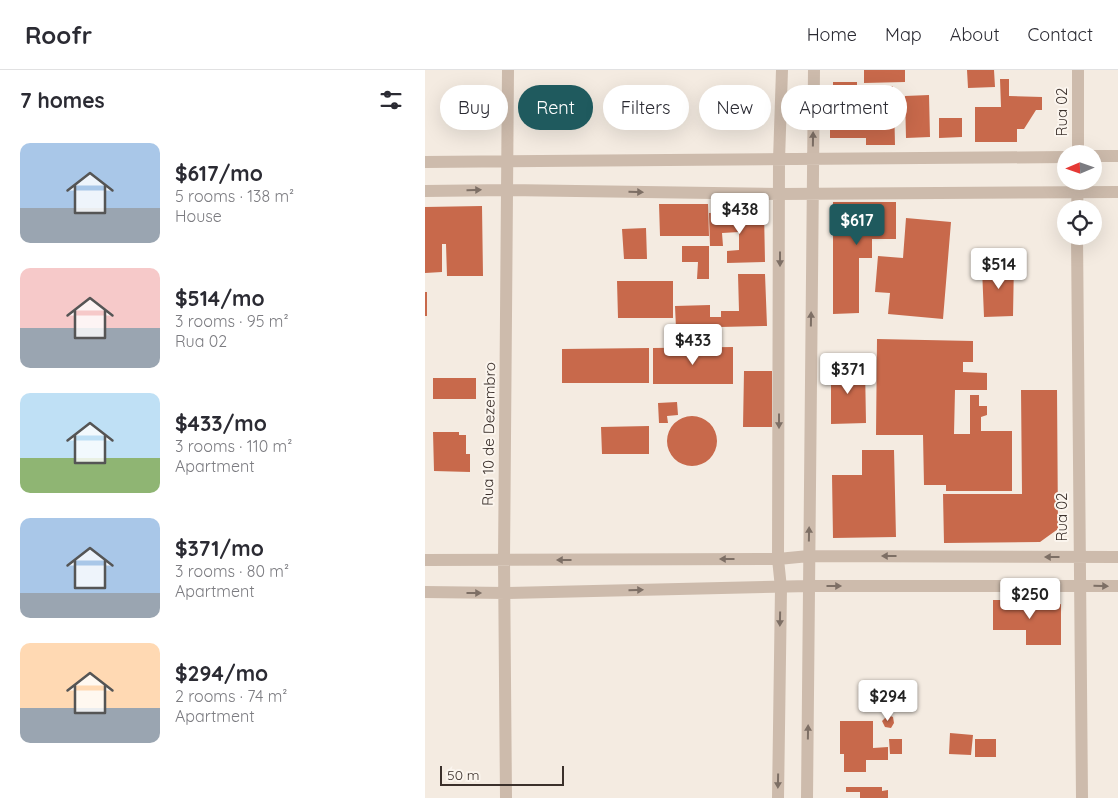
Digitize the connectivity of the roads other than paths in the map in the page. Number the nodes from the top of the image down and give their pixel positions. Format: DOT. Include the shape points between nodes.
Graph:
graph roads {
  1 [pos="508,70"];
  2 [pos="782,70"];
  3 [pos="814,70"];
  4 [pos="1078,70"];
  5 [pos="1078,145"];
  6 [pos="1057,156"];
  7 [pos="1103,156"];
  8 [pos="1118,156"];
  9 [pos="813,158"];
  10 [pos="779,160"];
  11 [pos="425,162"];
  12 [pos="506,163"];
  13 [pos="1057,187"];
  14 [pos="508,190"];
  15 [pos="1102,190"];
  16 [pos="425,191"];
  17 [pos="1118,192"];
  18 [pos="813,193"];
  19 [pos="780,194"];
  20 [pos="1077,245"];
  21 [pos="809,556"];
  22 [pos="1079,557"];
  23 [pos="1118,557"];
  24 [pos="778,558"];
  25 [pos="425,560"];
  26 [pos="504,560"];
  27 [pos="809,586"];
  28 [pos="1081,586"];
  29 [pos="1118,586"];
  30 [pos="781,588"];
  31 [pos="425,592"];
  32 [pos="506,593"];
  33 [pos="506,798"];
  34 [pos="777,798"];
  35 [pos="807,798"];
  36 [pos="1082,798"];
  1 -- 12 [label="street, Rua 10 de Dezembro"];
  2 -- 10 [label="street"];
  9 -- 3 [label="street, one-way"];
  4 -- 5 [label="street, Rua 02"];
  6 -- 9 [label="street"];
  7 -- 8 [label="street"];
  9 -- 10 [label="street"];
  9 -- 18 [label="street"];
  10 -- 12 [label="street"];
  10 -- 19 [label="street"];
  11 -- 12 [label="street"];
  12 -- 14 [label="street, Rua 10 de Dezembro"];
  13 -- 18 [label="street"];
  16 -- 14 [label="street, one-way"];
  14 -- 19 [label="street, one-way"];
  14 -- 26 [label="street, Rua 10 de Dezembro"];
  15 -- 17 [label="street"];
  18 -- 19 [label="street"];
  21 -- 18 [label="street, one-way"];
  19 -- 24 [label="street, one-way"];
  20 -- 22 [label="street, Rua 02"];
  22 -- 21 [label="street, one-way"];
  21 -- 24 [label="street"];
  21 -- 27 [label="street"];
  22 -- 23 [label="street"];
  22 -- 28 [label="street, Rua 02"];
  24 -- 26 [label="street, one-way"];
  24 -- 30 [label="street"];
  25 -- 26 [label="street"];
  26 -- 32 [label="street, Rua 10 de Dezembro"];
  27 -- 28 [label="street, one-way"];
  27 -- 30 [label="street"];
  35 -- 27 [label="street, one-way"];
  28 -- 29 [label="street, one-way"];
  28 -- 36 [label="street, Rua 02"];
  32 -- 30 [label="street, one-way"];
  30 -- 34 [label="street, one-way"];
  31 -- 32 [label="street, one-way"];
  32 -- 33 [label="street, Rua 10 de Dezembro"];
}
